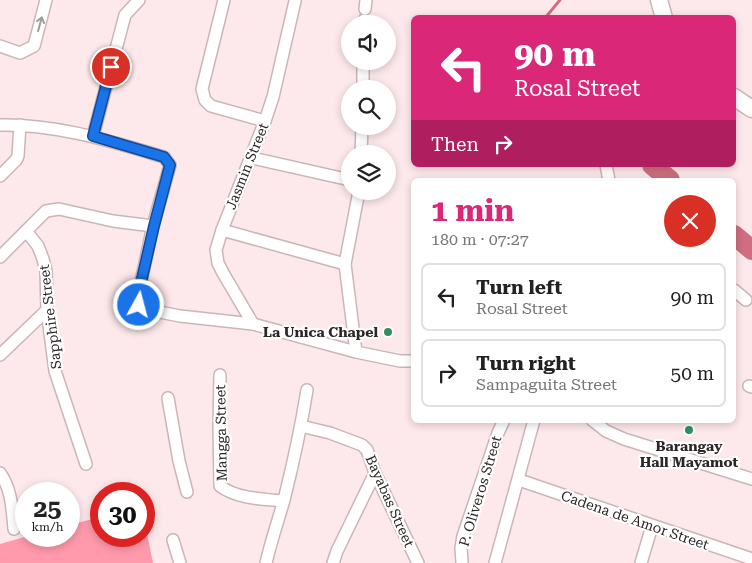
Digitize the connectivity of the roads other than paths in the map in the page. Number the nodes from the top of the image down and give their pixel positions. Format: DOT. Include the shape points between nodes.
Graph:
graph roads {
  1 [pos="46,0"];
  2 [pos="139,0"];
  3 [pos="224,0"];
  4 [pos="659,0"];
  5 [pos="294,1"];
  6 [pos="663,15"];
  7 [pos="0,46"];
  8 [pos="736,98"];
  9 [pos="752,109"];
  10 [pos="265,121"];
  11 [pos="0,125"];
  12 [pos="20,125"];
  13 [pos="93,136"];
  14 [pos="252,158"];
  15 [pos="0,176"];
  16 [pos="341,178"];
  17 [pos="357,200"];
  18 [pos="154,226"];
  19 [pos="222,230"];
  20 [pos="26,231"];
  21 [pos="0,256"];
  22 [pos="346,264"];
  23 [pos="736,292"];
  24 [pos="746,300"];
  25 [pos="47,310"];
  26 [pos="253,324"];
  27 [pos="356,352"];
  28 [pos="0,355"];
  29 [pos="411,361"];
  30 [pos="220,374"];
  31 [pos="307,390"];
  32 [pos="168,398"];
  33 [pos="502,423"];
  34 [pos="533,423"];
  35 [pos="596,423"];
  36 [pos="301,426"];
  37 [pos="86,464"];
  38 [pos="0,473"];
  39 [pos="375,473"];
  40 [pos="752,478"];
  41 [pos="519,480"];
  42 [pos="187,492"];
  43 [pos="283,501"];
  44 [pos="652,526"];
  45 [pos="14,530"];
  46 [pos="173,540"];
  47 [pos="732,558"];
  48 [pos="752,559"];
  49 [pos="180,563"];
  50 [pos="266,563"];
  51 [pos="333,563"];
  52 [pos="418,563"];
  53 [pos="462,563"];
  54 [pos="495,563"];
  55 [pos="641,563"];
  7 -- 1 [label="street, one-way" via="20,53 34,46"];
  2 -- 13 [label="street" via="125,15"];
  3 -- 10 [label="street" via="202,90 205,100 211,106"];
  4 -- 6 [label="main road"];
  5 -- 10 [label="street, Jasmin Street"];
  8 -- 9 [label="main road"];
  10 -- 14 [label="street, Jasmin Street"];
  11 -- 12 [label="street"];
  12 -- 13 [label="street"];
  12 -- 15 [label="street" via="18,156"];
  13 -- 18 [label="street" via="168,160 170,165"];
  14 -- 16 [label="street"];
  14 -- 19 [label="street, Jasmin Street"];
  17 -- 22 [label="street"];
  18 -- 20 [label="street" via="52,209"];
  18 -- 26 [label="street" via="137,300 139,305 180,316"];
  19 -- 22 [label="street"];
  19 -- 26 [label="street, Jasmin Street" via="216,250 218,263"];
  20 -- 21 [label="street"];
  20 -- 25 [label="street, Sapphire Street" via="43,259"];
  22 -- 27 [label="street"];
  23 -- 24 [label="street"];
  25 -- 28 [label="street"];
  25 -- 37 [label="street, Sapphire Street" via="55,371"];
  26 -- 27 [label="street"];
  27 -- 29 [label="street"];
  30 -- 43 [label="street, Mangga Street" via="220,486 233,493"];
  31 -- 36 [label="street"];
  32 -- 42 [label="street"];
  33 -- 53 [label="street, P. Oliveros Street" via="463,536"];
  34 -- 41 [label="street"];
  35 -- 40 [label="street" via="624,440"];
  36 -- 39 [label="street, Bayabas Street" via="330,432 362,445"];
  36 -- 43 [label="street"];
  38 -- 45 [label="street" via="10,492"];
  39 -- 51 [label="street"];
  39 -- 52 [label="street, Bayabas Street"];
  41 -- 44 [label="street, Cadena de Amor Street"];
  41 -- 54 [label="street"];
  43 -- 50 [label="street"];
  44 -- 47 [label="street, Cadena de Amor Street"];
  44 -- 55 [label="street"];
  46 -- 49 [label="street"];
  47 -- 48 [label="street, Cadena de Amor Street"];
}
